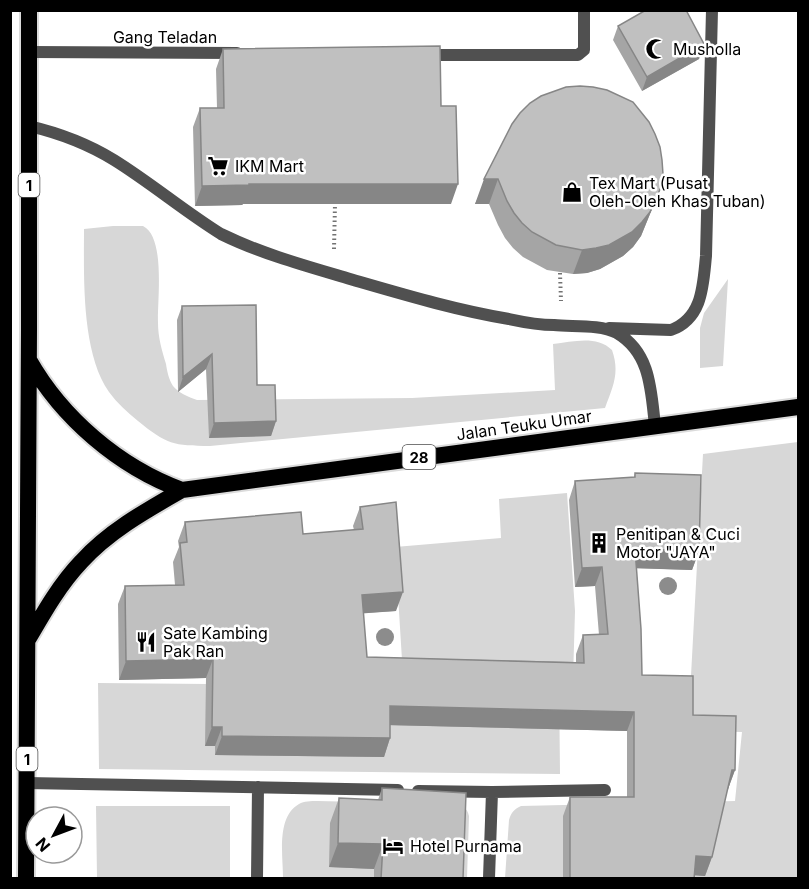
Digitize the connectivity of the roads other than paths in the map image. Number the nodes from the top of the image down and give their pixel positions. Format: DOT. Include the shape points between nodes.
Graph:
graph roads {
  1 [pos="29,10"];
  2 [pos="585,10"];
  3 [pos="712,10"];
  4 [pos="29,52"];
  5 [pos="254,54"];
  6 [pos="418,54"];
  7 [pos="29,126"];
  8 [pos="605,328"];
  9 [pos="29,359"];
  10 [pos="798,407"];
  11 [pos="655,426"];
  12 [pos="182,490"];
  13 [pos="28,640"];
  14 [pos="27,783"];
  15 [pos="258,787"];
  16 [pos="605,790"];
  17 [pos="492,792"];
  18 [pos="26,879"];
  19 [pos="257,879"];
  20 [pos="489,879"];
  1 -- 4 [label="highway, 1"];
  2 -- 6 [label="lane" via="584,50 578,55"];
  3 -- 8 [label="lane" via="706,255 696,307 686,322 671,330"];
  4 -- 5 [label="lane, Gang Teladan"];
  4 -- 7 [label="highway, 1"];
  7 -- 8 [label="lane" via="87,146 221,234 291,261 436,304 552,326"];
  7 -- 9 [label="highway, 1"];
  8 -- 11 [label="lane" via="628,342 645,365"];
  9 -- 12 [label="highway" via="52,394 93,437 142,472"];
  9 -- 13 [label="highway, 1"];
  10 -- 11 [label="highway, Jalan Teuku Umar / 28"];
  11 -- 12 [label="highway, Jalan Teuku Umar / 28"];
  12 -- 13 [label="highway, Jalan Teuku Umar / 28" via="129,522 82,560"];
  13 -- 14 [label="highway, 1"];
  14 -- 15 [label="lane"];
  14 -- 18 [label="highway, 1"];
  15 -- 17 [label="lane"];
  15 -- 19 [label="lane"];
  16 -- 17 [label="lane"];
  17 -- 20 [label="lane"];
}
